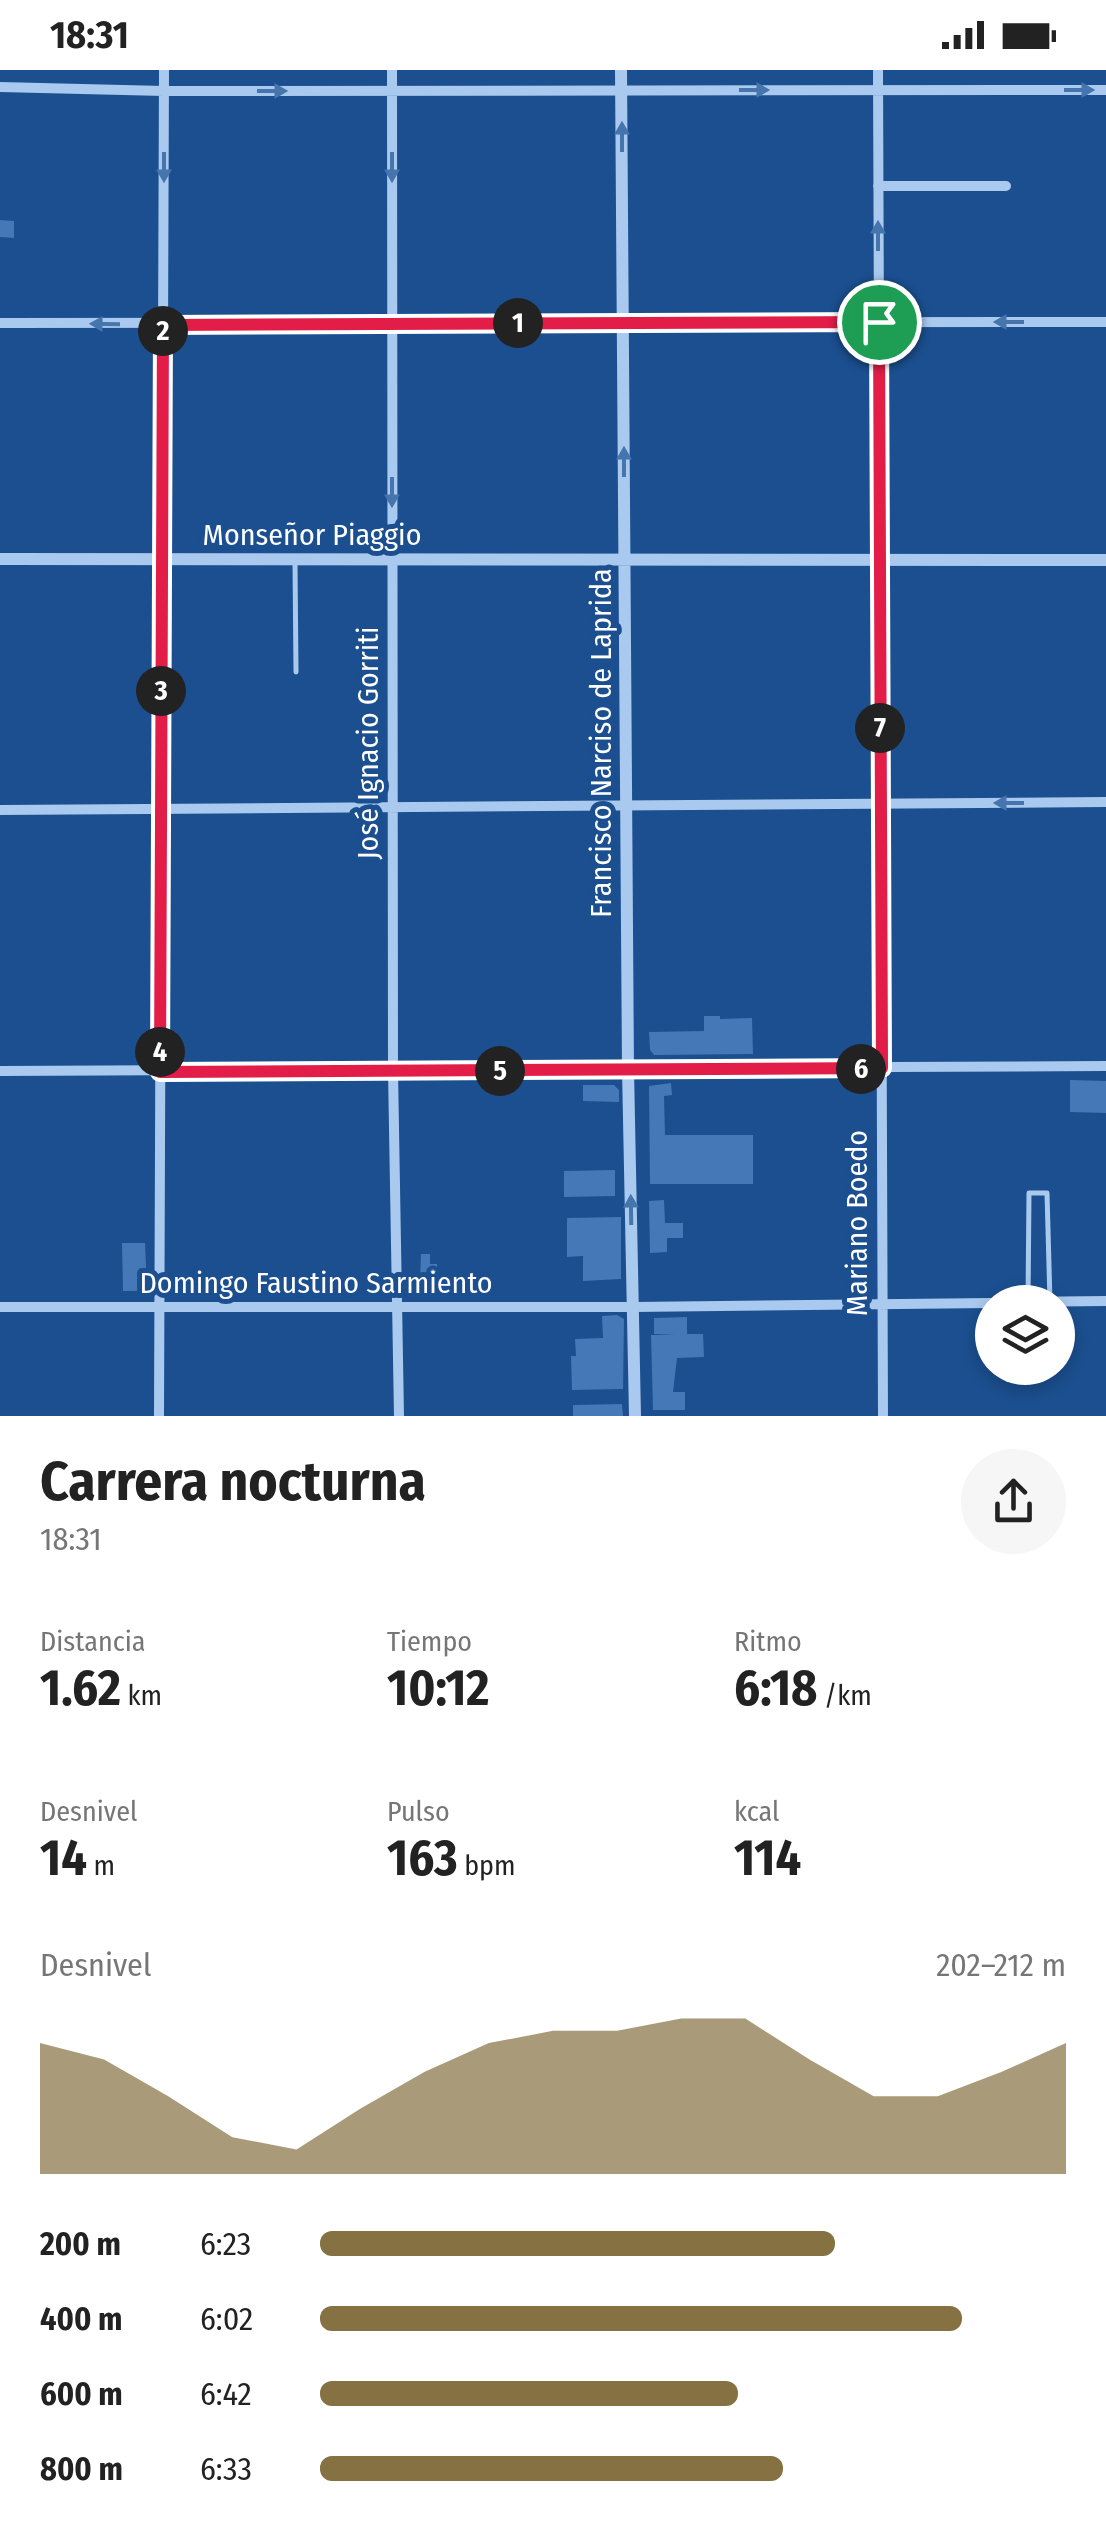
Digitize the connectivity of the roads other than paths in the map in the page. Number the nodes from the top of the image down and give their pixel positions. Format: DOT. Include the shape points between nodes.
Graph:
graph roads {
  1 [pos="164,70"];
  2 [pos="392,70"];
  3 [pos="622,70"];
  4 [pos="878,70"];
  5 [pos="0,87"];
  6 [pos="878,90"];
  7 [pos="1106,90"];
  8 [pos="392,91"];
  9 [pos="622,91"];
  10 [pos="164,92"];
  11 [pos="878,186"];
  12 [pos="1006,186"];
  13 [pos="879,322"];
  14 [pos="1106,322"];
  15 [pos="0,323"];
  16 [pos="622,323"];
  17 [pos="392,324"];
  18 [pos="163,325"];
  19 [pos="0,559"];
  20 [pos="162,559"];
  21 [pos="294,559"];
  22 [pos="392,560"];
  23 [pos="624,560"];
  24 [pos="880,560"];
  25 [pos="1106,560"];
  26 [pos="296,672"];
  27 [pos="1106,802"];
  28 [pos="880,804"];
  29 [pos="626,806"];
  30 [pos="393,808"];
  31 [pos="161,809"];
  32 [pos="0,810"];
  33 [pos="1106,1066"];
  34 [pos="882,1068"];
  35 [pos="628,1070"];
  36 [pos="393,1071"];
  37 [pos="0,1072"];
  38 [pos="160,1072"];
  39 [pos="1028,1285"];
  40 [pos="1050,1285"];
  41 [pos="1106,1301"];
  42 [pos="1075,1302"];
  43 [pos="975,1303"];
  44 [pos="882,1305"];
  45 [pos="0,1307"];
  46 [pos="633,1307"];
  47 [pos="160,1308"];
  48 [pos="397,1308"];
  49 [pos="159,1416"];
  50 [pos="398,1416"];
  51 [pos="635,1416"];
  52 [pos="884,1416"];
  1 -- 10 [label="street"];
  2 -- 8 [label="street, José Ignacio Gorriti"];
  3 -- 9 [label="street, Francisco Narciso de Laprida"];
  4 -- 6 [label="street, Mariano Boedo"];
  5 -- 10 [label="street"];
  6 -- 7 [label="street, one-way"];
  9 -- 6 [label="street, one-way"];
  6 -- 11 [label="street, Mariano Boedo"];
  8 -- 9 [label="street"];
  10 -- 8 [label="street, one-way"];
  8 -- 17 [label="street, José Ignacio Gorriti, one-way"];
  16 -- 9 [label="street, Francisco Narciso de Laprida, one-way"];
  10 -- 18 [label="street, one-way"];
  11 -- 12 [label="street"];
  13 -- 11 [label="street, Mariano Boedo, one-way"];
  14 -- 13 [label="street, one-way"];
  13 -- 16 [label="street"];
  13 -- 24 [label="street, Mariano Boedo"];
  18 -- 15 [label="street, one-way"];
  16 -- 17 [label="street"];
  23 -- 16 [label="street, Francisco Narciso de Laprida, one-way"];
  17 -- 18 [label="street"];
  17 -- 22 [label="street, José Ignacio Gorriti, one-way"];
  18 -- 20 [label="street"];
  19 -- 20 [label="street, Monseñor Piaggio"];
  20 -- 21 [label="street, Monseñor Piaggio"];
  20 -- 31 [label="street"];
  21 -- 22 [label="street, Monseñor Piaggio"];
  21 -- 26 [label="lane"];
  22 -- 23 [label="street, Monseñor Piaggio"];
  22 -- 30 [label="street, José Ignacio Gorriti"];
  23 -- 24 [label="street, Monseñor Piaggio"];
  23 -- 29 [label="street, Francisco Narciso de Laprida"];
  24 -- 25 [label="street, Monseñor Piaggio"];
  24 -- 28 [label="street, Mariano Boedo"];
  27 -- 28 [label="street, one-way"];
  28 -- 29 [label="street"];
  28 -- 34 [label="street, Mariano Boedo"];
  29 -- 30 [label="street"];
  29 -- 35 [label="street, Francisco Narciso de Laprida"];
  30 -- 31 [label="street"];
  30 -- 36 [label="street, José Ignacio Gorriti"];
  31 -- 32 [label="street"];
  31 -- 38 [label="street"];
  33 -- 34 [label="street"];
  34 -- 35 [label="street"];
  34 -- 44 [label="street, Mariano Boedo"];
  35 -- 36 [label="street"];
  46 -- 35 [label="street, Francisco Narciso de Laprida, one-way"];
  36 -- 38 [label="street"];
  36 -- 48 [label="street, José Ignacio Gorriti"];
  37 -- 38 [label="street"];
  38 -- 47 [label="street"];
  39 -- 40 [label="lane" via="1028,1194 1047,1192"];
  41 -- 42 [label="street"];
  43 -- 44 [label="street, Domingo Faustino Sarmiento"];
  44 -- 46 [label="street, Domingo Faustino Sarmiento"];
  44 -- 52 [label="street, Mariano Boedo"];
  45 -- 47 [label="street, Domingo Faustino Sarmiento"];
  46 -- 48 [label="street, Domingo Faustino Sarmiento"];
  46 -- 51 [label="street, Francisco Narciso de Laprida"];
  47 -- 48 [label="street, Domingo Faustino Sarmiento"];
  47 -- 49 [label="street"];
  48 -- 50 [label="street, José Ignacio Gorriti"];
}
